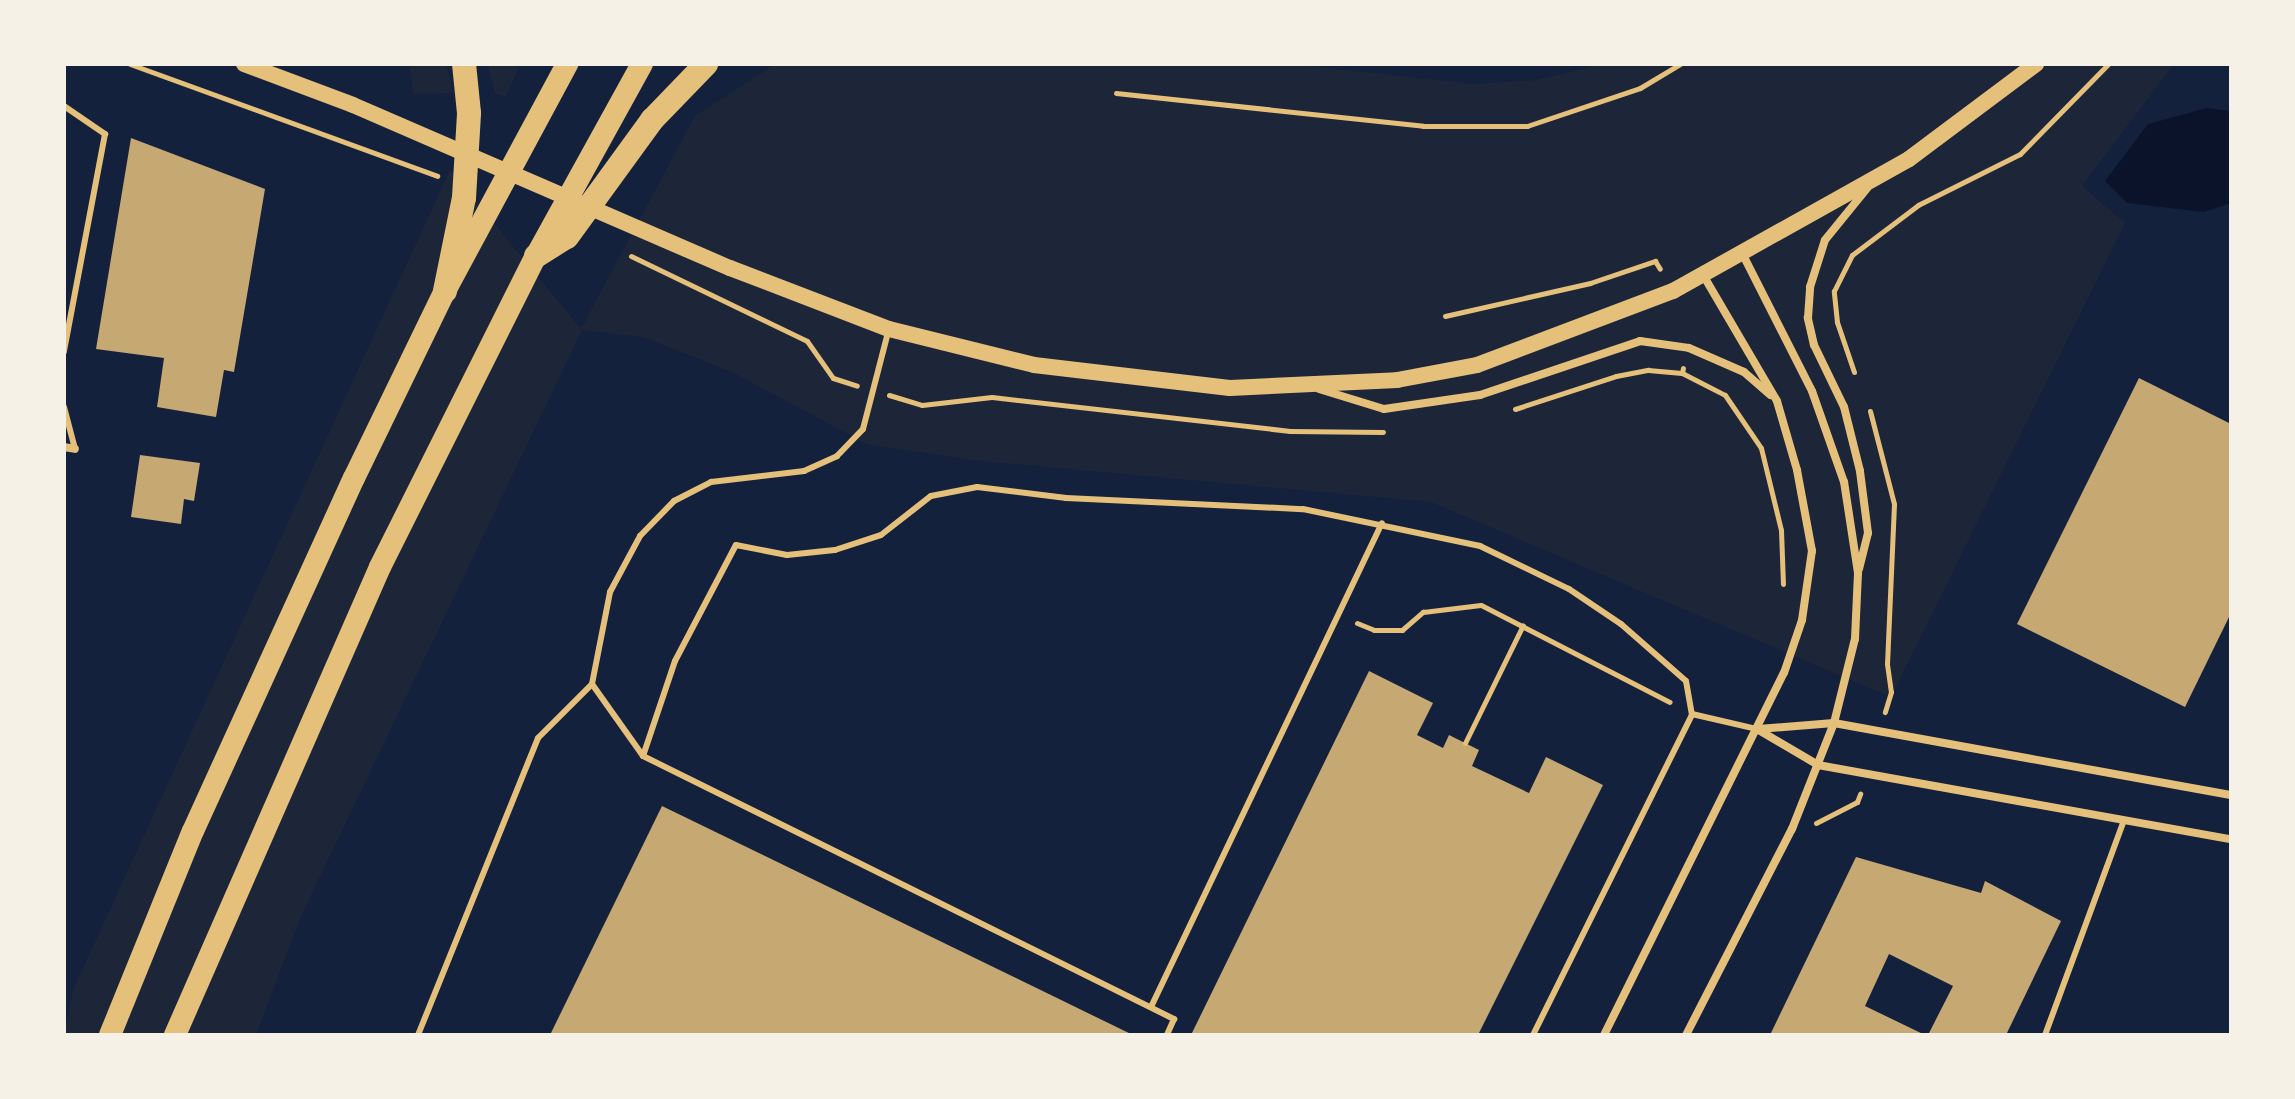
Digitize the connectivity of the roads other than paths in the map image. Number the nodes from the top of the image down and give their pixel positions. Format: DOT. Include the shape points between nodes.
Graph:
graph roads {
  1 [pos="244,64"];
  2 [pos="464,64"];
  3 [pos="567,64"];
  4 [pos="642,64"];
  5 [pos="706,64"];
  6 [pos="2036,64"];
  7 [pos="64,106"];
  8 [pos="1874,180"];
  9 [pos="558,235"];
  10 [pos="1742,253"];
  11 [pos="536,256"];
  12 [pos="1703,275"];
  13 [pos="445,291"];
  14 [pos="889,329"];
  15 [pos="64,352"];
  16 [pos="1315,387"];
  17 [pos="1777,401"];
  18 [pos="64,407"];
  19 [pos="64,447"];
  20 [pos="75,449"];
  21 [pos="1382,523"];
  22 [pos="1858,573"];
  23 [pos="592,684"];
  24 [pos="1692,714"];
  25 [pos="1834,723"];
  26 [pos="1757,729"];
  27 [pos="643,756"];
  28 [pos="1818,765"];
  29 [pos="2231,795"];
  30 [pos="2124,820"];
  31 [pos="2231,839"];
  32 [pos="1151,1007"];
  33 [pos="110,1035"];
  34 [pos="175,1035"];
  35 [pos="418,1035"];
  36 [pos="1167,1035"];
  37 [pos="1533,1035"];
  38 [pos="1604,1035"];
  39 [pos="1686,1035"];
  40 [pos="2047,1035"];
  1 -- 14 [label="main road" via="353,105 730,268"];
  2 -- 13 [label="highway" via="469,113"];
  3 -- 13 [label="highway"];
  4 -- 9 [label="highway" via="587,165"];
  5 -- 9 [label="highway" via="652,120"];
  6 -- 8 [label="main road"];
  7 -- 15 [label="lane" via="105,134"];
  8 -- 10 [label="main road"];
  8 -- 22 [label="street" via="1825,240 1810,287 1808,318 1814,345 1844,407 1860,471 1868,533"];
  9 -- 11 [label="highway"];
  10 -- 12 [label="main road"];
  10 -- 22 [label="street" via="1812,391 1844,482"];
  11 -- 34 [label="highway" via="380,567"];
  12 -- 16 [label="main road" via="1477,365 1397,380"];
  12 -- 17 [label="street"];
  13 -- 33 [label="highway" via="193,831"];
  14 -- 16 [label="main road" via="1034,365 1134,381"];
  14 -- 23 [label="lane" via="863,429 837,456 804,471 711,482 674,501 649,527 610,592"];
  16 -- 17 [label="street" via="1384,409 1480,395 1640,341 1689,348 1744,372"];
  17 -- 26 [label="street" via="1812,551 1802,620"];
  18 -- 20 [label="lane"];
  19 -- 20 [label="street"];
  21 -- 24 [label="lane" via="1480,546 1569,589 1686,681"];
  21 -- 27 [label="lane" via="1303,509 1066,498 977,487 931,496 881,535 835,550 787,555 736,545 675,661"];
  21 -- 32 [label="lane"];
  22 -- 25 [label="street" via="1855,639"];
  23 -- 27 [label="lane"];
  23 -- 35 [label="lane" via="538,738"];
  24 -- 26 [label="lane"];
  24 -- 37 [label="lane"];
  25 -- 26 [label="street"];
  25 -- 28 [label="street"];
  25 -- 29 [label="street"];
  26 -- 28 [label="street"];
  26 -- 38 [label="street"];
  27 -- 32 [label="lane"];
  28 -- 30 [label="street"];
  28 -- 39 [label="street" via="1792,829"];
  30 -- 31 [label="street"];
  30 -- 40 [label="lane"];
  32 -- 36 [label="lane" via="1174,1019"];
}
